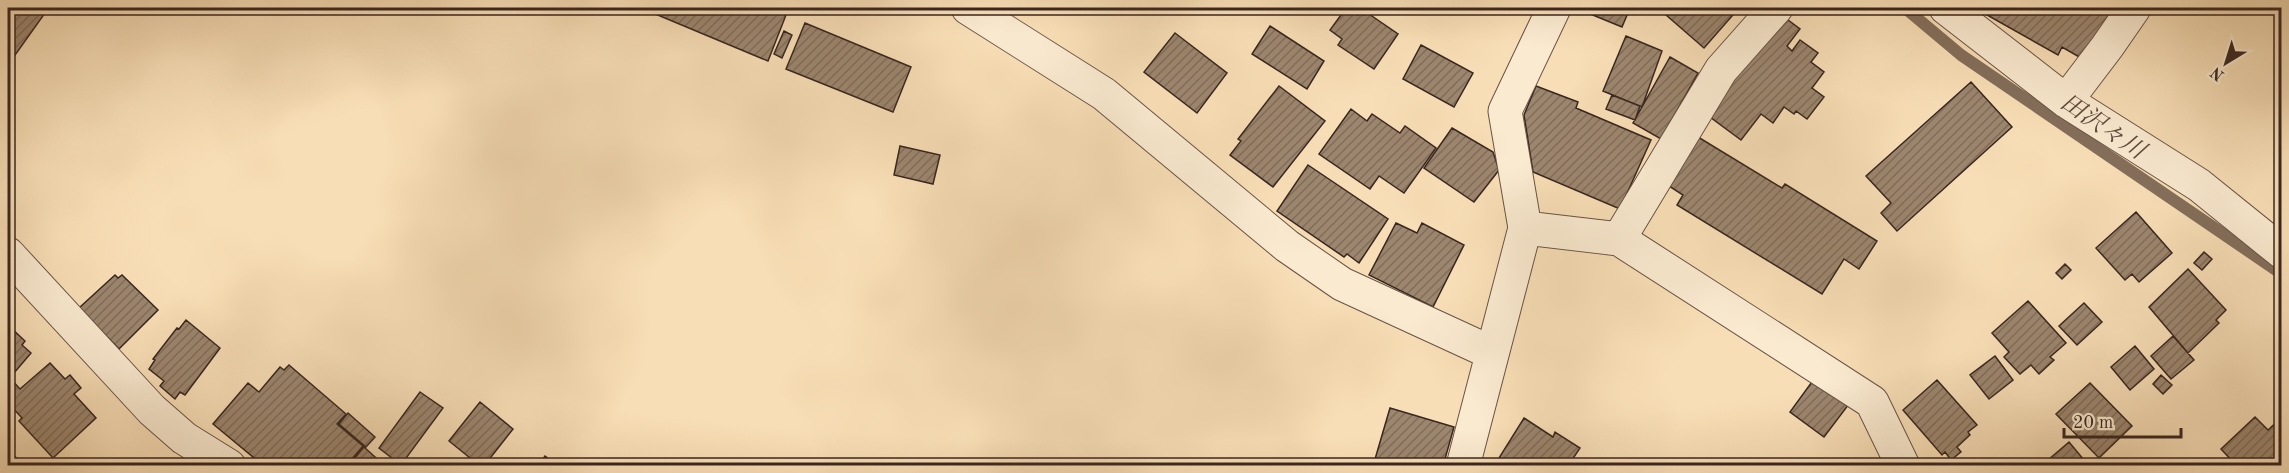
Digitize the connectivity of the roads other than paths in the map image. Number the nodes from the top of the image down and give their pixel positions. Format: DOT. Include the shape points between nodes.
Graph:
graph roads {
  1 [pos="968,8"];
  2 [pos="1554,8"];
  3 [pos="1776,8"];
  4 [pos="1946,8"];
  5 [pos="2134,8"];
  6 [pos="2066,101"];
  7 [pos="1525,228"];
  8 [pos="1619,239"];
  9 [pos="2282,252"];
  10 [pos="8,255"];
  11 [pos="1492,353"];
  12 [pos="229,465"];
  13 [pos="1463,465"];
  14 [pos="1903,465"];
  1 -- 11 [label="street" via="1104,94 1287,246 1342,285"];
  2 -- 7 [label="street" via="1505,111"];
  3 -- 8 [label="street" via="1721,70"];
  4 -- 6 [label="street"];
  5 -- 6 [label="street"];
  6 -- 9 [label="street" via="2199,185"];
  7 -- 8 [label="street"];
  7 -- 11 [label="street"];
  8 -- 14 [label="street" via="1872,402"];
  10 -- 12 [label="street" via="152,410 184,438"];
  11 -- 13 [label="street"];
}
